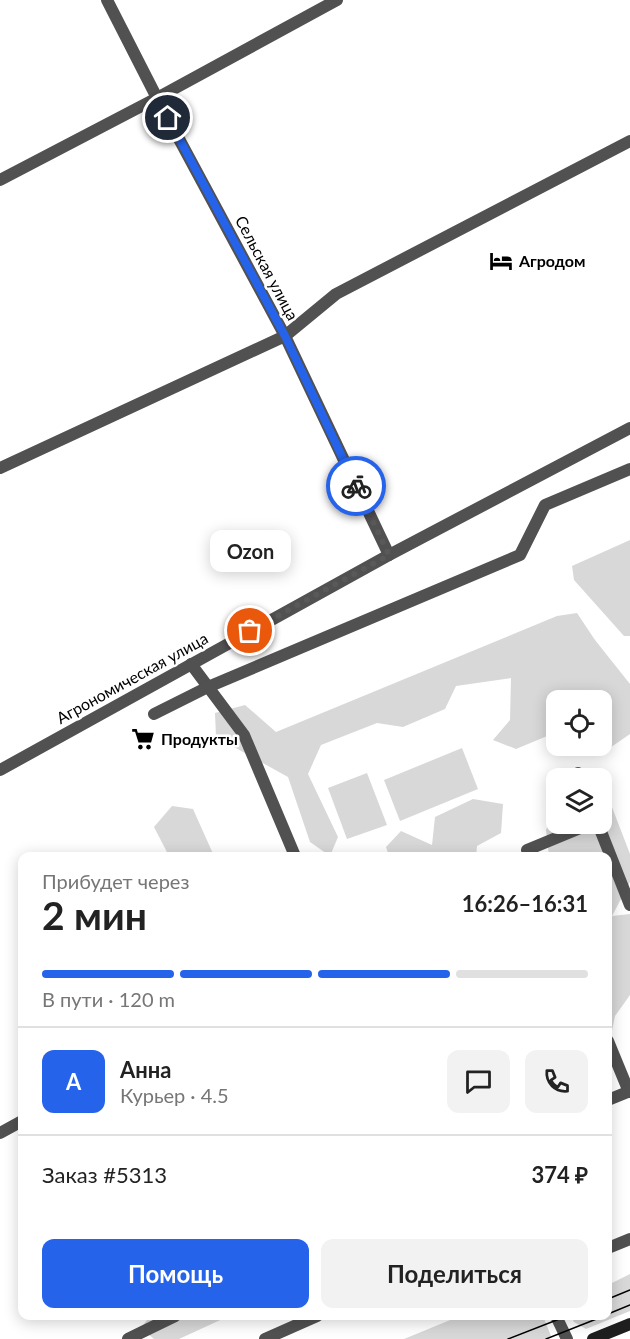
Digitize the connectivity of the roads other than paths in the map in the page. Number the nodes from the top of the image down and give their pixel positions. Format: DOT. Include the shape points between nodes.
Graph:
graph roads {
  1 [pos="107,0"];
  2 [pos="337,0"];
  3 [pos="157,98"];
  4 [pos="630,141"];
  5 [pos="0,180"];
  6 [pos="285,336"];
  7 [pos="630,428"];
  8 [pos="0,468"];
  9 [pos="630,469"];
  10 [pos="389,555"];
  11 [pos="191,664"];
  12 [pos="208,687"];
  13 [pos="154,714"];
  14 [pos="0,770"];
  15 [pos="566,834"];
  16 [pos="602,834"];
  17 [pos="293,852"];
  18 [pos="528,852"];
  19 [pos="609,852"];
  20 [pos="612,859"];
  21 [pos="630,905"];
  22 [pos="612,1051"];
  23 [pos="629,1091"];
  24 [pos="612,1098"];
  25 [pos="18,1123"];
  26 [pos="0,1133"];
  27 [pos="630,1239"];
  28 [pos="612,1246"];
  29 [pos="166,1320"];
  30 [pos="308,1320"];
  31 [pos="558,1320"];
  32 [pos="630,1324"];
  33 [pos="128,1339"];
  34 [pos="265,1339"];
  35 [pos="567,1339"];
  36 [pos="593,1339"];
  1 -- 3 [label="street, Сельская улица"];
  2 -- 3 [label="street"];
  3 -- 5 [label="street"];
  3 -- 6 [label="street, Сельская улица"];
  4 -- 6 [label="street" via="336,294"];
  6 -- 8 [label="street"];
  6 -- 10 [label="street, Сельская улица"];
  7 -- 10 [label="street, Агрономическая улица"];
  9 -- 12 [label="street" via="545,505 520,555"];
  10 -- 11 [label="street, Агрономическая улица"];
  11 -- 12 [label="street"];
  11 -- 14 [label="street, Агрономическая улица"];
  12 -- 13 [label="street"];
  12 -- 17 [label="street" via="244,735"];
  15 -- 18 [label="street"];
  16 -- 19 [label="street"];
  20 -- 21 [label="street"];
  22 -- 23 [label="street"];
  23 -- 24 [label="street"];
  25 -- 26 [label="street"];
  27 -- 28 [label="street"];
  29 -- 33 [label="street"];
  30 -- 34 [label="street"];
  31 -- 35 [label="street"];
  32 -- 36 [label="main road"];
}
